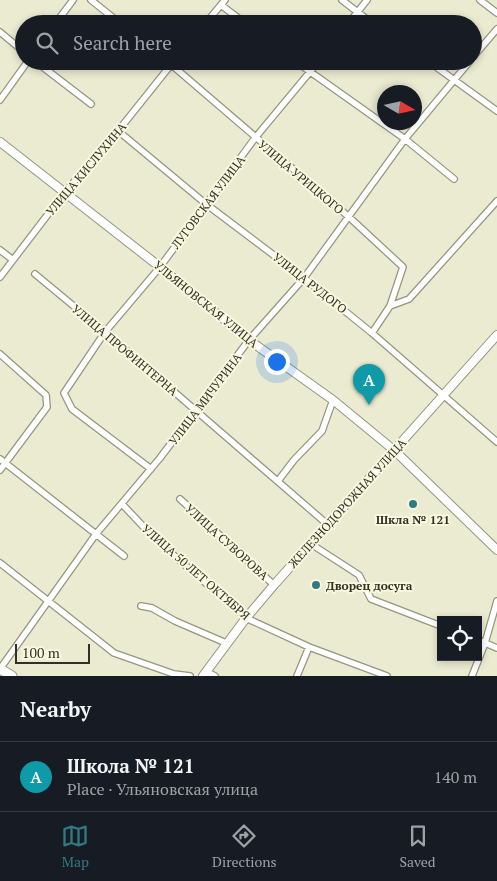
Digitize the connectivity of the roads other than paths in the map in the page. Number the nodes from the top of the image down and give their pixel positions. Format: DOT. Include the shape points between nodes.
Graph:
graph roads {
  1 [pos="73,0"];
  2 [pos="91,0"];
  3 [pos="342,0"];
  4 [pos="367,0"];
  5 [pos="480,0"];
  6 [pos="223,2"];
  7 [pos="357,13"];
  8 [pos="497,13"];
  9 [pos="62,15"];
  10 [pos="110,15"];
  11 [pos="212,15"];
  12 [pos="237,15"];
  13 [pos="360,15"];
  14 [pos="497,29"];
  15 [pos="0,32"];
  16 [pos="15,44"];
  17 [pos="482,46"];
  18 [pos="22,70"];
  19 [pos="47,70"];
  20 [pos="165,70"];
  21 [pos="178,70"];
  22 [pos="307,70"];
  23 [pos="442,70"];
  24 [pos="462,70"];
  25 [pos="310,72"];
  26 [pos="455,79"];
  27 [pos="0,100"];
  28 [pos="90,104"];
  29 [pos="497,111"];
  30 [pos="118,130"];
  31 [pos="255,138"];
  32 [pos="406,139"];
  33 [pos="0,142"];
  34 [pos="454,179"];
  35 [pos="65,192"];
  36 [pos="497,201"];
  37 [pos="206,204"];
  38 [pos="349,217"];
  39 [pos="0,250"];
  40 [pos="13,260"];
  41 [pos="160,267"];
  42 [pos="35,274"];
  43 [pos="0,277"];
  44 [pos="304,278"];
  45 [pos="390,306"];
  46 [pos="106,332"];
  47 [pos="372,332"];
  48 [pos="497,335"];
  49 [pos="249,340"];
  50 [pos="0,354"];
  51 [pos="444,395"];
  52 [pos="334,400"];
  53 [pos="196,411"];
  54 [pos="497,442"];
  55 [pos="395,450"];
  56 [pos="2,461"];
  57 [pos="151,469"];
  58 [pos="0,470"];
  59 [pos="278,482"];
  60 [pos="180,500"];
  61 [pos="122,504"];
  62 [pos="327,524"];
  63 [pos="96,534"];
  64 [pos="311,544"];
  65 [pos="497,550"];
  66 [pos="124,556"];
  67 [pos="0,563"];
  68 [pos="274,584"];
  69 [pos="47,601"];
  70 [pos="497,601"];
  71 [pos="141,606"];
  72 [pos="246,618"];
  73 [pos="437,624"];
  74 [pos="482,642"];
  75 [pos="226,643"];
  76 [pos="485,643"];
  77 [pos="309,647"];
  78 [pos="497,648"];
  79 [pos="0,669"];
  80 [pos="205,674"];
  81 [pos="12,676"];
  82 [pos="190,676"];
  83 [pos="215,676"];
  84 [pos="297,676"];
  85 [pos="384,676"];
  86 [pos="472,676"];
  1 -- 9 [label="street"];
  2 -- 10 [label="street"];
  3 -- 7 [label="street"];
  4 -- 7 [label="street"];
  5 -- 8 [label="street"];
  6 -- 11 [label="street"];
  6 -- 12 [label="street"];
  7 -- 13 [label="street"];
  14 -- 17 [label="street"];
  15 -- 16 [label="street"];
  18 -- 27 [label="street"];
  19 -- 28 [label="street"];
  20 -- 30 [label="street, УЛИЦА КИСЛУХИНА"];
  21 -- 31 [label="street, УЛИЦА УРИЦКОГО"];
  22 -- 25 [label="street"];
  23 -- 26 [label="street"];
  24 -- 26 [label="street, УЛИЦА МИЧУРИНА"];
  25 -- 31 [label="street, ЛУГОВСКАЯ УЛИЦА"];
  25 -- 32 [label="street"];
  26 -- 29 [label="street"];
  26 -- 32 [label="street, УЛИЦА МИЧУРИНА"];
  30 -- 35 [label="street, УЛИЦА КИСЛУХИНА"];
  30 -- 37 [label="street, УЛИЦА РУДОГО"];
  31 -- 37 [label="street, ЛУГОВСКАЯ УЛИЦА"];
  31 -- 38 [label="street, УЛИЦА УРИЦКОГО"];
  32 -- 34 [label="street"];
  32 -- 38 [label="street, УЛИЦА МИЧУРИНА"];
  33 -- 35 [label="street, УЛЬЯНОВСКАЯ УЛИЦА"];
  35 -- 40 [label="street, УЛИЦА КИСЛУХИНА"];
  35 -- 41 [label="street, УЛЬЯНОВСКАЯ УЛИЦА"];
  36 -- 45 [label="street" via="409,298"];
  37 -- 41 [label="street, ЛУГОВСКАЯ УЛИЦА"];
  37 -- 44 [label="street, УЛИЦА РУДОГО"];
  38 -- 44 [label="street, УЛИЦА МИЧУРИНА"];
  38 -- 45 [label="street, УЛИЦА УРИЦКОГО" via="403,267"];
  39 -- 40 [label="street"];
  40 -- 43 [label="street, УЛИЦА КИСЛУХИНА"];
  41 -- 46 [label="street, ЛУГОВСКАЯ УЛИЦА"];
  41 -- 49 [label="street, УЛЬЯНОВСКАЯ УЛИЦА"];
  42 -- 46 [label="street, УЛИЦА ПРОФИНТЕРНА"];
  44 -- 47 [label="street, УЛИЦА РУДОГО"];
  44 -- 49 [label="street, УЛИЦА МИЧУРИНА"];
  45 -- 47 [label="street"];
  46 -- 53 [label="street, УЛИЦА ПРОФИНТЕРНА"];
  46 -- 57 [label="street, ЛУГОВСКАЯ УЛИЦА" via="64,393 72,409"];
  47 -- 51 [label="street, УЛИЦА РУДОГО"];
  48 -- 51 [label="street, ЖЕЛЕЗНОДОРОЖНАЯ УЛИЦА"];
  49 -- 52 [label="street, УЛЬЯНОВСКАЯ УЛИЦА"];
  49 -- 53 [label="street, УЛИЦА МИЧУРИНА"];
  50 -- 56 [label="street" via="46,395 47,407"];
  51 -- 54 [label="street, УЛИЦА РУДОГО"];
  51 -- 55 [label="street, ЖЕЛЕЗНОДОРОЖНАЯ УЛИЦА"];
  52 -- 55 [label="street, УЛЬЯНОВСКАЯ УЛИЦА"];
  52 -- 59 [label="street" via="322,431"];
  53 -- 57 [label="street, УЛИЦА МИЧУРИНА"];
  53 -- 59 [label="street, УЛИЦА ПРОФИНТЕРНА"];
  55 -- 62 [label="street, ЖЕЛЕЗНОДОРОЖНАЯ УЛИЦА"];
  55 -- 65 [label="street, УЛЬЯНОВСКАЯ УЛИЦА"];
  56 -- 58 [label="street"];
  56 -- 63 [label="street"];
  57 -- 61 [label="street, УЛИЦА МИЧУРИНА"];
  59 -- 62 [label="street, УЛИЦА ПРОФИНТЕРНА"];
  60 -- 68 [label="street, УЛИЦА СУВОРОВА"];
  61 -- 63 [label="street, УЛИЦА МИЧУРИНА"];
  61 -- 72 [label="street, УЛИЦА 50 ЛЕТ ОКТЯБРЯ" via="155,538"];
  62 -- 64 [label="street, ЖЕЛЕЗНОДОРОЖНАЯ УЛИЦА"];
  63 -- 66 [label="street"];
  63 -- 69 [label="street, УЛИЦА МИЧУРИНА"];
  64 -- 68 [label="street, ЖЕЛЕЗНОДОРОЖНАЯ УЛИЦА"];
  64 -- 73 [label="street" via="358,575 371,599"];
  67 -- 69 [label="street"];
  68 -- 72 [label="street, ЖЕЛЕЗНОДОРОЖНАЯ УЛИЦА"];
  69 -- 79 [label="street, УЛИЦА МИЧУРИНА"];
  69 -- 82 [label="street" via="114,653 174,674"];
  70 -- 76 [label="street"];
  71 -- 75 [label="street" via="152,608"];
  72 -- 75 [label="street, ЖЕЛЕЗНОДОРОЖНАЯ УЛИЦА"];
  72 -- 77 [label="street, УЛИЦА 50 ЛЕТ ОКТЯБРЯ"];
  74 -- 76 [label="street"];
  75 -- 80 [label="street, ЖЕЛЕЗНОДОРОЖНАЯ УЛИЦА"];
  76 -- 78 [label="street"];
  76 -- 86 [label="street"];
  77 -- 84 [label="street"];
  77 -- 85 [label="street, УЛИЦА 50 ЛЕТ ОКТЯБРЯ"];
  79 -- 81 [label="main road"];
  80 -- 83 [label="street"];
}
